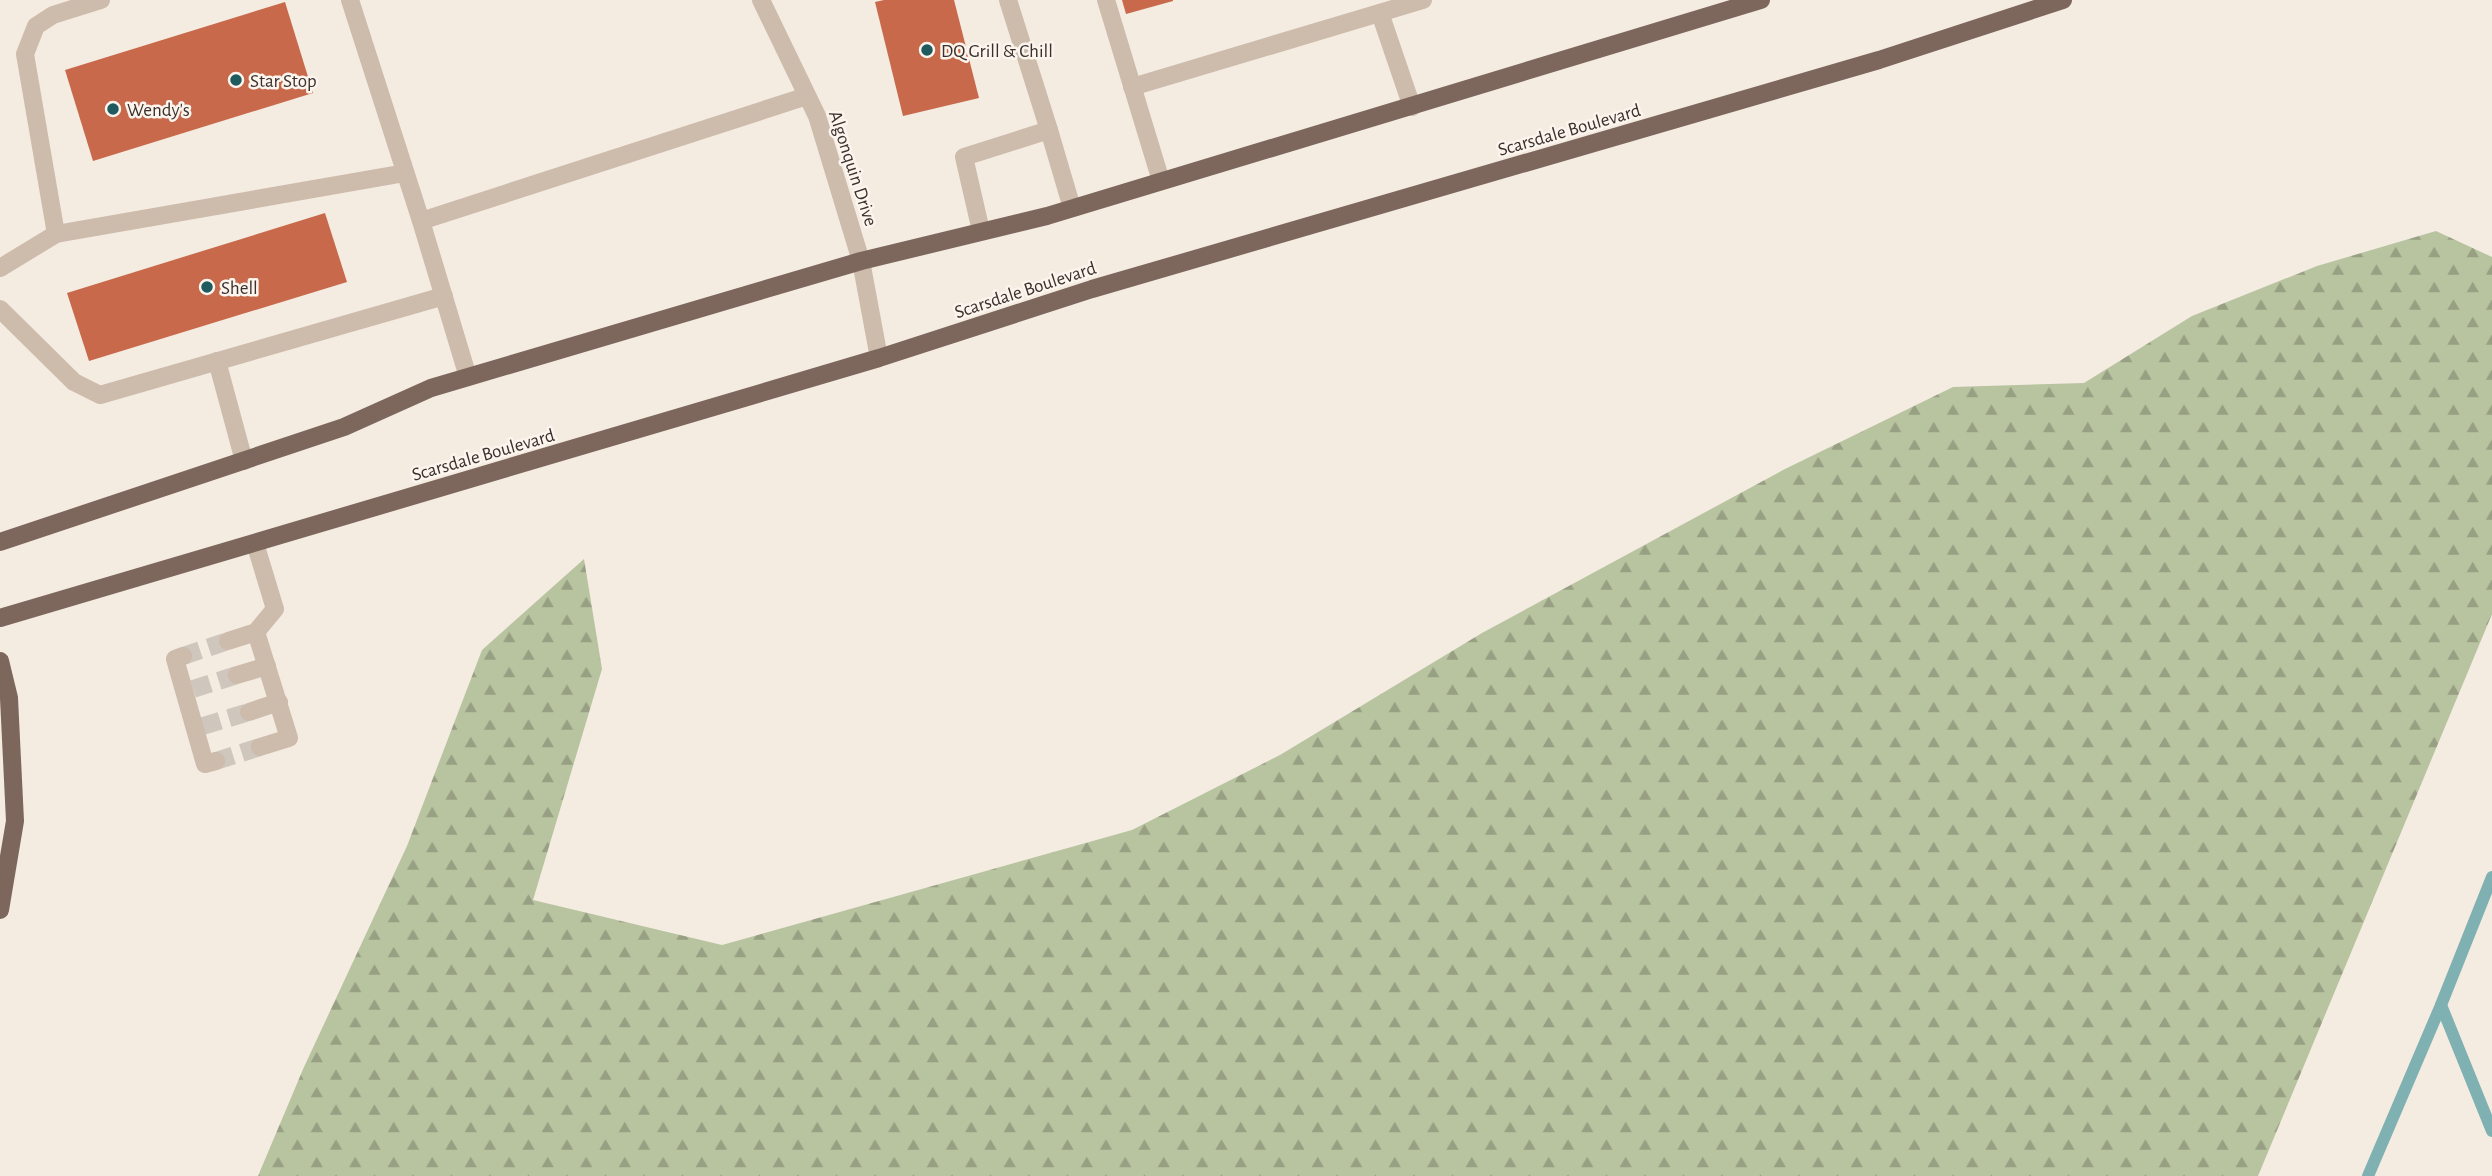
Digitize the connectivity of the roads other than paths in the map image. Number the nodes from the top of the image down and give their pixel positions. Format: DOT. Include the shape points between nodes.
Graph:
graph roads {
  1 [pos="101,0"];
  2 [pos="350,0"];
  3 [pos="761,0"];
  4 [pos="1008,0"];
  5 [pos="1106,0"];
  6 [pos="1423,0"];
  7 [pos="1761,0"];
  8 [pos="2063,0"];
  9 [pos="1380,13"];
  10 [pos="1132,87"];
  11 [pos="807,96"];
  12 [pos="1412,107"];
  13 [pos="1049,130"];
  14 [pos="405,173"];
  15 [pos="1161,181"];
  16 [pos="1072,208"];
  17 [pos="421,221"];
  18 [pos="981,232"];
  19 [pos="55,234"];
  20 [pos="861,261"];
  21 [pos="0,268"];
  22 [pos="444,296"];
  23 [pos="0,309"];
  24 [pos="879,358"];
  25 [pos="217,361"];
  26 [pos="468,377"];
  27 [pos="244,461"];
  28 [pos="0,542"];
  29 [pos="255,543"];
  30 [pos="0,618"];
  31 [pos="256,632"];
  32 [pos="228,641"];
  33 [pos="183,656"];
  34 [pos="0,661"];
  35 [pos="267,666"];
  36 [pos="237,675"];
  37 [pos="279,702"];
  38 [pos="249,712"];
  39 [pos="260,747"];
  40 [pos="216,761"];
  41 [pos="0,910"];
  1 -- 19 [label="street" via="53,15 36,26 25,54"];
  2 -- 14 [label="street"];
  3 -- 11 [label="street, Algonquin Drive"];
  4 -- 13 [label="street"];
  5 -- 10 [label="street"];
  6 -- 9 [label="street"];
  7 -- 12 [label="main road"];
  8 -- 24 [label="main road, Scarsdale Boulevard" via="1879,60 1092,289"];
  9 -- 10 [label="street"];
  9 -- 12 [label="street"];
  10 -- 15 [label="street"];
  11 -- 17 [label="street"];
  11 -- 20 [label="street, Algonquin Drive"];
  12 -- 15 [label="main road"];
  13 -- 16 [label="street"];
  13 -- 18 [label="street" via="964,157"];
  14 -- 17 [label="street"];
  14 -- 19 [label="street"];
  15 -- 16 [label="main road"];
  16 -- 18 [label="main road"];
  17 -- 22 [label="street"];
  18 -- 20 [label="main road"];
  19 -- 21 [label="street"];
  20 -- 24 [label="street, Algonquin Drive"];
  20 -- 26 [label="main road"];
  22 -- 25 [label="street"];
  22 -- 26 [label="street"];
  23 -- 25 [label="street" via="75,382 100,394"];
  24 -- 29 [label="main road, Scarsdale Boulevard"];
  25 -- 27 [label="street"];
  26 -- 27 [label="main road"];
  27 -- 28 [label="main road"];
  29 -- 30 [label="main road, Scarsdale Boulevard"];
  29 -- 31 [label="street" via="275,609"];
  31 -- 32 [label="street"];
  31 -- 35 [label="street"];
  33 -- 40 [label="street" via="175,659 189,691 205,764"];
  34 -- 41 [label="main road" via="9,698 15,821"];
  35 -- 36 [label="street"];
  35 -- 37 [label="street"];
  37 -- 38 [label="street"];
  37 -- 39 [label="street" via="289,738"];
}
